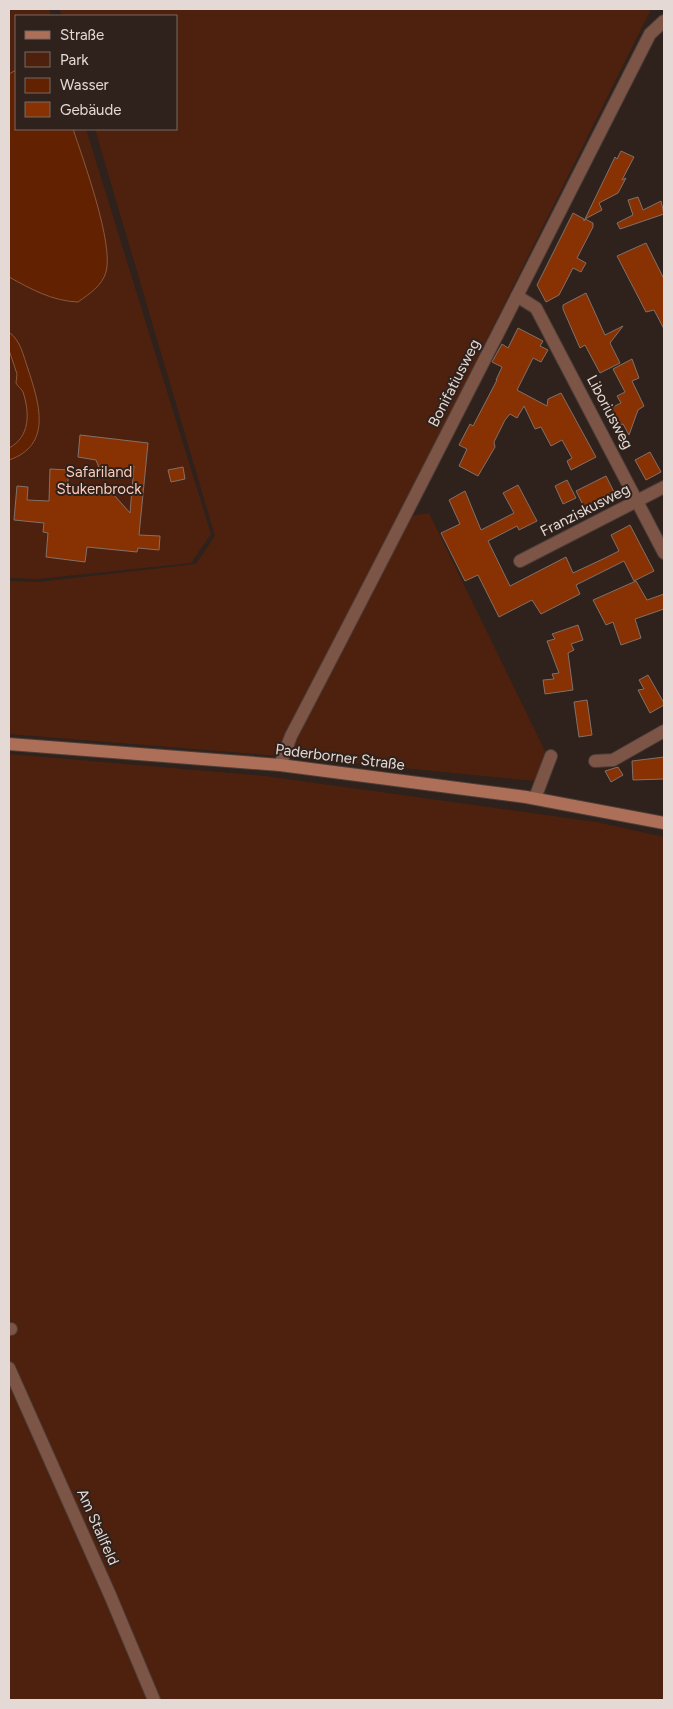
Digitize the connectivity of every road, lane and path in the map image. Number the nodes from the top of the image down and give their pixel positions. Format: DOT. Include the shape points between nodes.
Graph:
graph roads {
  1 [pos="664,21"];
  2 [pos="518,296"];
  3 [pos="664,487"];
  4 [pos="639,502"];
  5 [pos="664,553"];
  6 [pos="520,561"];
  7 [pos="664,731"];
  8 [pos="9,744"];
  9 [pos="551,756"];
  10 [pos="595,761"];
  11 [pos="280,765"];
  12 [pos="534,798"];
  13 [pos="664,823"];
  14 [pos="9,1368"];
  15 [pos="154,1700"];
  1 -- 2 [label="street, Bonifatiusweg" via="650,34"];
  2 -- 4 [label="street, Liboriusweg" via="536,308"];
  2 -- 11 [label="street, Bonifatiusweg" via="291,736"];
  3 -- 4 [label="street, Franziskusweg"];
  4 -- 5 [label="street, Liboriusweg"];
  4 -- 6 [label="street, Franziskusweg"];
  7 -- 10 [label="street" via="613,760"];
  8 -- 11 [label="main road, Paderborner Straße"];
  9 -- 12 [label="street"];
  11 -- 12 [label="main road, Paderborner Straße"];
  12 -- 13 [label="main road, Paderborner Straße"];
  14 -- 15 [label="street, Am Stallfeld"];
}
